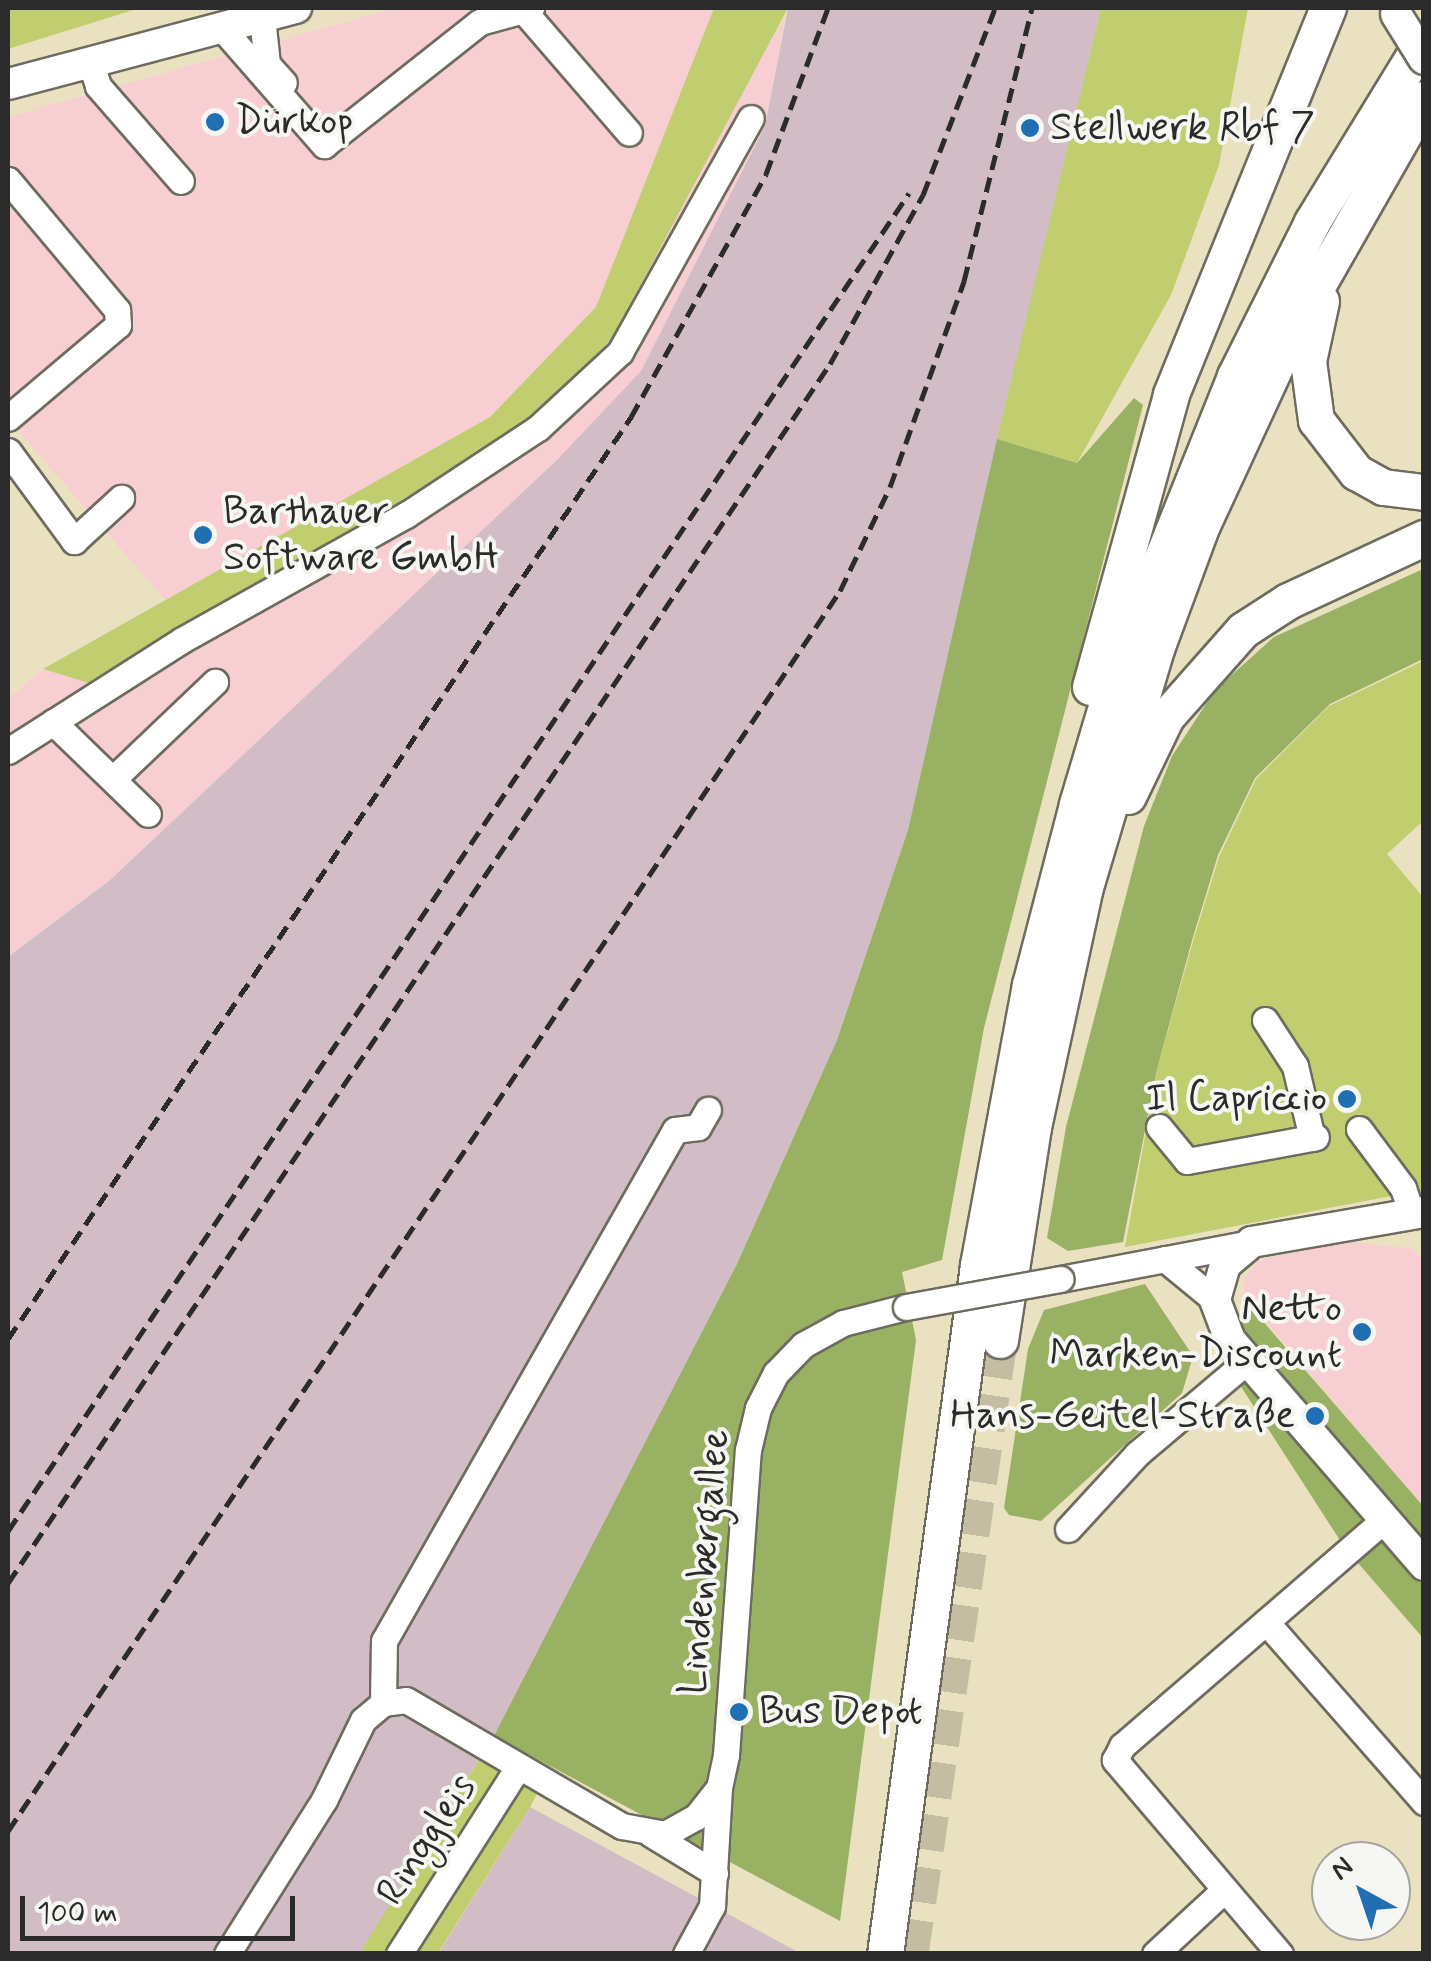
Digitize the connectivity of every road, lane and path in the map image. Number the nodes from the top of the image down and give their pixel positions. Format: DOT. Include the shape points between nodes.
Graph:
graph roads {
  1 [pos="296,8"];
  2 [pos="527,8"];
  3 [pos="1394,10"];
  4 [pos="1334,13"];
  5 [pos="262,17"];
  6 [pos="221,28"];
  7 [pos="1424,39"];
  8 [pos="1424,59"];
  9 [pos="91,64"];
  10 [pos="8,84"];
  11 [pos="1424,99"];
  12 [pos="751,118"];
  13 [pos="629,133"];
  14 [pos="324,144"];
  15 [pos="8,180"];
  16 [pos="181,181"];
  17 [pos="1342,234"];
  18 [pos="8,418"];
  19 [pos="8,451"];
  20 [pos="1424,492"];
  21 [pos="122,498"];
  22 [pos="1424,538"];
  23 [pos="215,682"];
  24 [pos="53,722"];
  25 [pos="8,752"];
  26 [pos="113,780"];
  27 [pos="148,814"];
  28 [pos="1085,887"];
  29 [pos="1030,985"];
  30 [pos="1265,1020"];
  31 [pos="708,1110"];
  32 [pos="1159,1128"];
  33 [pos="1359,1128"];
  34 [pos="1418,1213"];
  35 [pos="1252,1242"];
  36 [pos="1165,1259"];
  37 [pos="1215,1300"];
  38 [pos="1000,1340"];
  39 [pos="1247,1361"];
  40 [pos="1384,1520"];
  41 [pos="1068,1530"];
  42 [pos="1424,1565"];
  43 [pos="1266,1622"];
  44 [pos="384,1703"];
  45 [pos="518,1766"];
  46 [pos="719,1788"];
  47 [pos="1424,1802"];
  48 [pos="651,1834"];
  49 [pos="714,1872"];
  50 [pos="1224,1890"];
  51 [pos="687,1949"];
  52 [pos="228,1954"];
  53 [pos="398,1954"];
  54 [pos="885,1954"];
  55 [pos="1155,1954"];
  56 [pos="1280,1954"];
  1 -- 5 [label="main road"];
  2 -- 13 [label="street"];
  2 -- 14 [label="street" via="480,22"];
  3 -- 8 [label="main road, bridge"];
  4 -- 29 [label="highway" via="1209,289 1140,493 1031,918"];
  5 -- 6 [label="main road"];
  5 -- 14 [label="street" via="267,64 316,121"];
  6 -- 9 [label="main road"];
  6 -- 14 [label="street"];
  7 -- 29 [label="highway" via="1312,222 1176,512 1117,670"];
  9 -- 10 [label="main road"];
  9 -- 16 [label="street" via="98,86"];
  11 -- 17 [label="highway"];
  12 -- 24 [label="street" via="620,352 538,428 406,515 182,640"];
  15 -- 18 [label="street" via="117,310 118,324"];
  17 -- 20 [label="highway" via="1308,361 1316,420 1356,472 1383,486"];
  17 -- 28 [label="highway" via="1201,528 1118,763"];
  19 -- 21 [label="street" via="74,541"];
  22 -- 28 [label="highway" via="1288,601 1211,660 1166,716"];
  23 -- 26 [label="street"];
  24 -- 25 [label="street"];
  24 -- 26 [label="street"];
  26 -- 27 [label="street"];
  28 -- 38 [label="highway" via="1033,1126"];
  29 -- 54 [label="highway" via="978,1264"];
  30 -- 32 [label="street" via="1296,1066 1314,1137 1187,1161"];
  31 -- 44 [label="street" via="698,1126 674,1130 384,1641"];
  33 -- 34 [label="street"];
  34 -- 35 [label="main road"];
  35 -- 36 [label="street, Lindenbergallee"];
  35 -- 37 [label="main road" via="1225,1265"];
  36 -- 37 [label="street"];
  36 -- 46 [label="street, Lindenbergallee, bridge" via="843,1323 803,1345 776,1373 748,1450"];
  37 -- 39 [label="main road" via="1223,1327"];
  39 -- 40 [label="main road"];
  39 -- 41 [label="street" via="1136,1454"];
  40 -- 42 [label="main road"];
  40 -- 43 [label="street"];
  43 -- 47 [label="street"];
  43 -- 50 [label="street" via="1122,1746 1116,1760"];
  44 -- 45 [label="street" via="406,1700"];
  44 -- 52 [label="street" via="363,1720 324,1800"];
  45 -- 48 [label="street" via="622,1826"];
  45 -- 53 [label="street, Ringgleis"];
  46 -- 48 [label="street" via="681,1828"];
  46 -- 49 [label="street, Lindenbergallee"];
  48 -- 49 [label="street"];
  49 -- 51 [label="street, Lindenbergallee" via="712,1906"];
  50 -- 55 [label="street"];
  50 -- 56 [label="street"];
}
